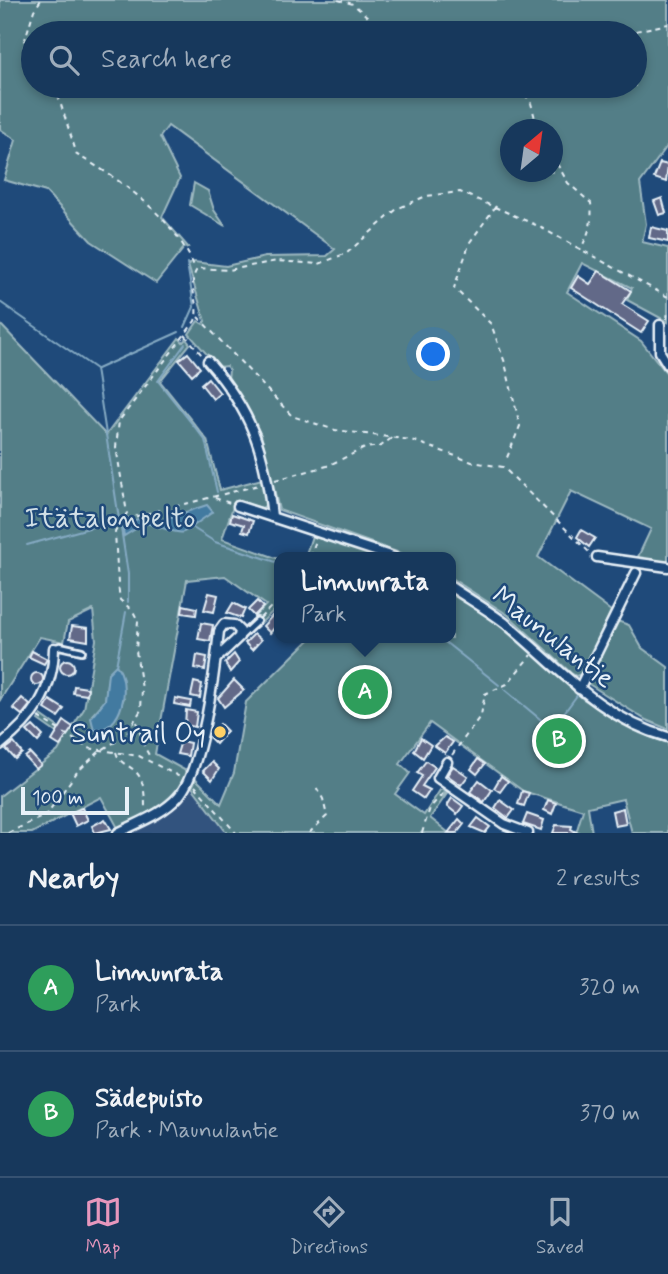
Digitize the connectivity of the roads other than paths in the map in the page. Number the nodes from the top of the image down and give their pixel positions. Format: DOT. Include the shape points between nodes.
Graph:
graph roads {
  1 [pos="663,323"];
  2 [pos="208,361"];
  3 [pos="668,365"];
  4 [pos="238,506"];
  5 [pos="272,517"];
  6 [pos="378,552"];
  7 [pos="597,556"];
  8 [pos="668,568"];
  9 [pos="636,573"];
  10 [pos="456,590"];
  11 [pos="257,621"];
  12 [pos="239,637"];
  13 [pos="54,649"];
  14 [pos="82,651"];
  15 [pos="216,659"];
  16 [pos="579,689"];
  17 [pos="668,737"];
  18 [pos="0,745"];
  19 [pos="447,762"];
  20 [pos="507,830"];
  21 [pos="118,833"];
  22 [pos="528,833"];
  1 -- 3 [label="street" via="660,352"];
  2 -- 5 [label="street" via="253,427 265,461"];
  4 -- 5 [label="street"];
  5 -- 6 [label="street"];
  7 -- 8 [label="street"];
  9 -- 16 [label="street"];
  10 -- 16 [label="street, Maunulantie" via="505,623"];
  11 -- 12 [label="lane"];
  12 -- 15 [label="street"];
  12 -- 15 [label="street" via="238,628 224,624"];
  13 -- 14 [label="lane"];
  13 -- 18 [label="street" via="44,698 34,714"];
  15 -- 21 [label="street" via="186,785 170,805"];
  16 -- 17 [label="street, Maunulantie"];
  19 -- 20 [label="street" via="439,778"];
  20 -- 22 [label="street"];
}
